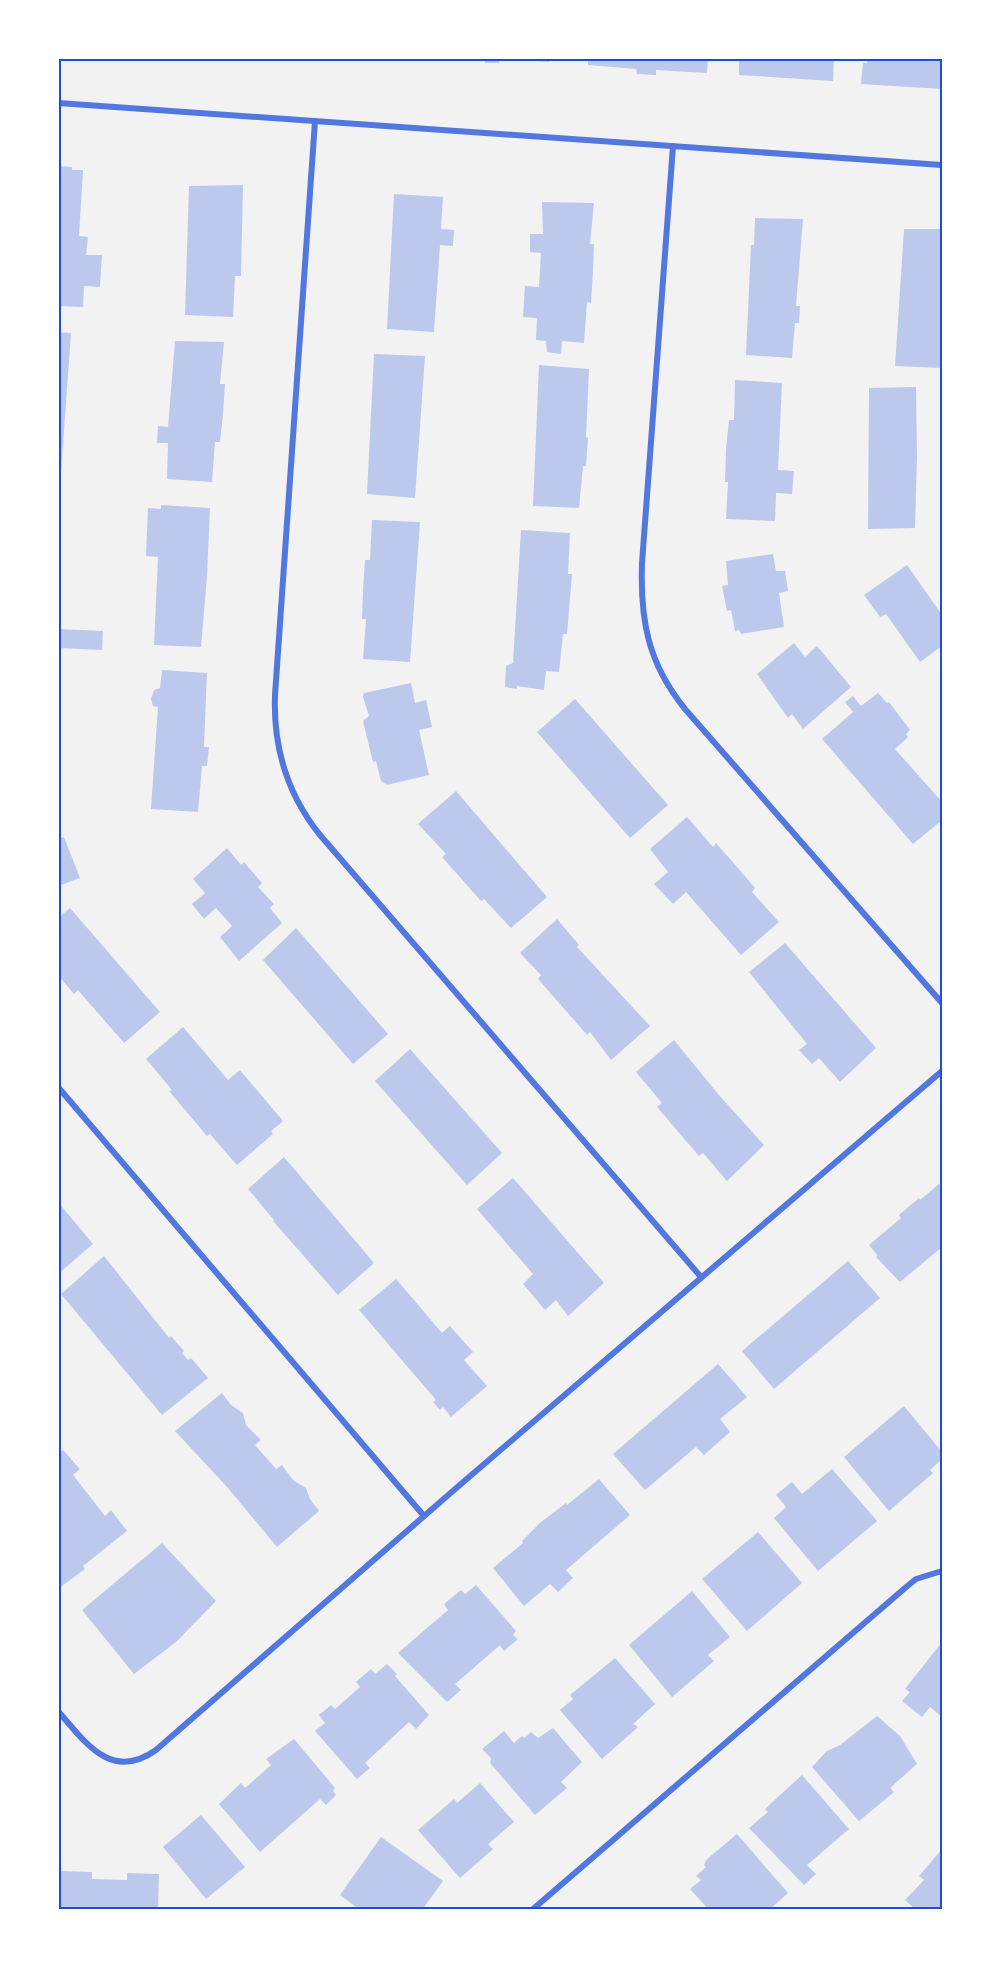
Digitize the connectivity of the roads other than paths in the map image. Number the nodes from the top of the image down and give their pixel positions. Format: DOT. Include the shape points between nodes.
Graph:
graph roads {
  1 [pos="58,103"];
  2 [pos="315,121"];
  3 [pos="673,146"];
  4 [pos="942,165"];
  5 [pos="942,1003"];
  6 [pos="942,1071"];
  7 [pos="58,1087"];
  8 [pos="701,1278"];
  9 [pos="424,1516"];
  10 [pos="942,1571"];
  11 [pos="58,1711"];
  12 [pos="532,1910"];
  1 -- 2 [label="street"];
  2 -- 3 [label="street"];
  2 -- 8 [label="street" via="275,695 276,735 284,772 298,805 320,835"];
  3 -- 4 [label="street"];
  3 -- 5 [label="street" via="642,563 643,613 650,648 685,709"];
  6 -- 8 [label="street"];
  7 -- 9 [label="street"];
  8 -- 9 [label="street"];
  9 -- 11 [label="street" via="148,1755 130,1761 102,1756"];
  10 -- 12 [label="street" via="916,1579 904,1588"];
}
